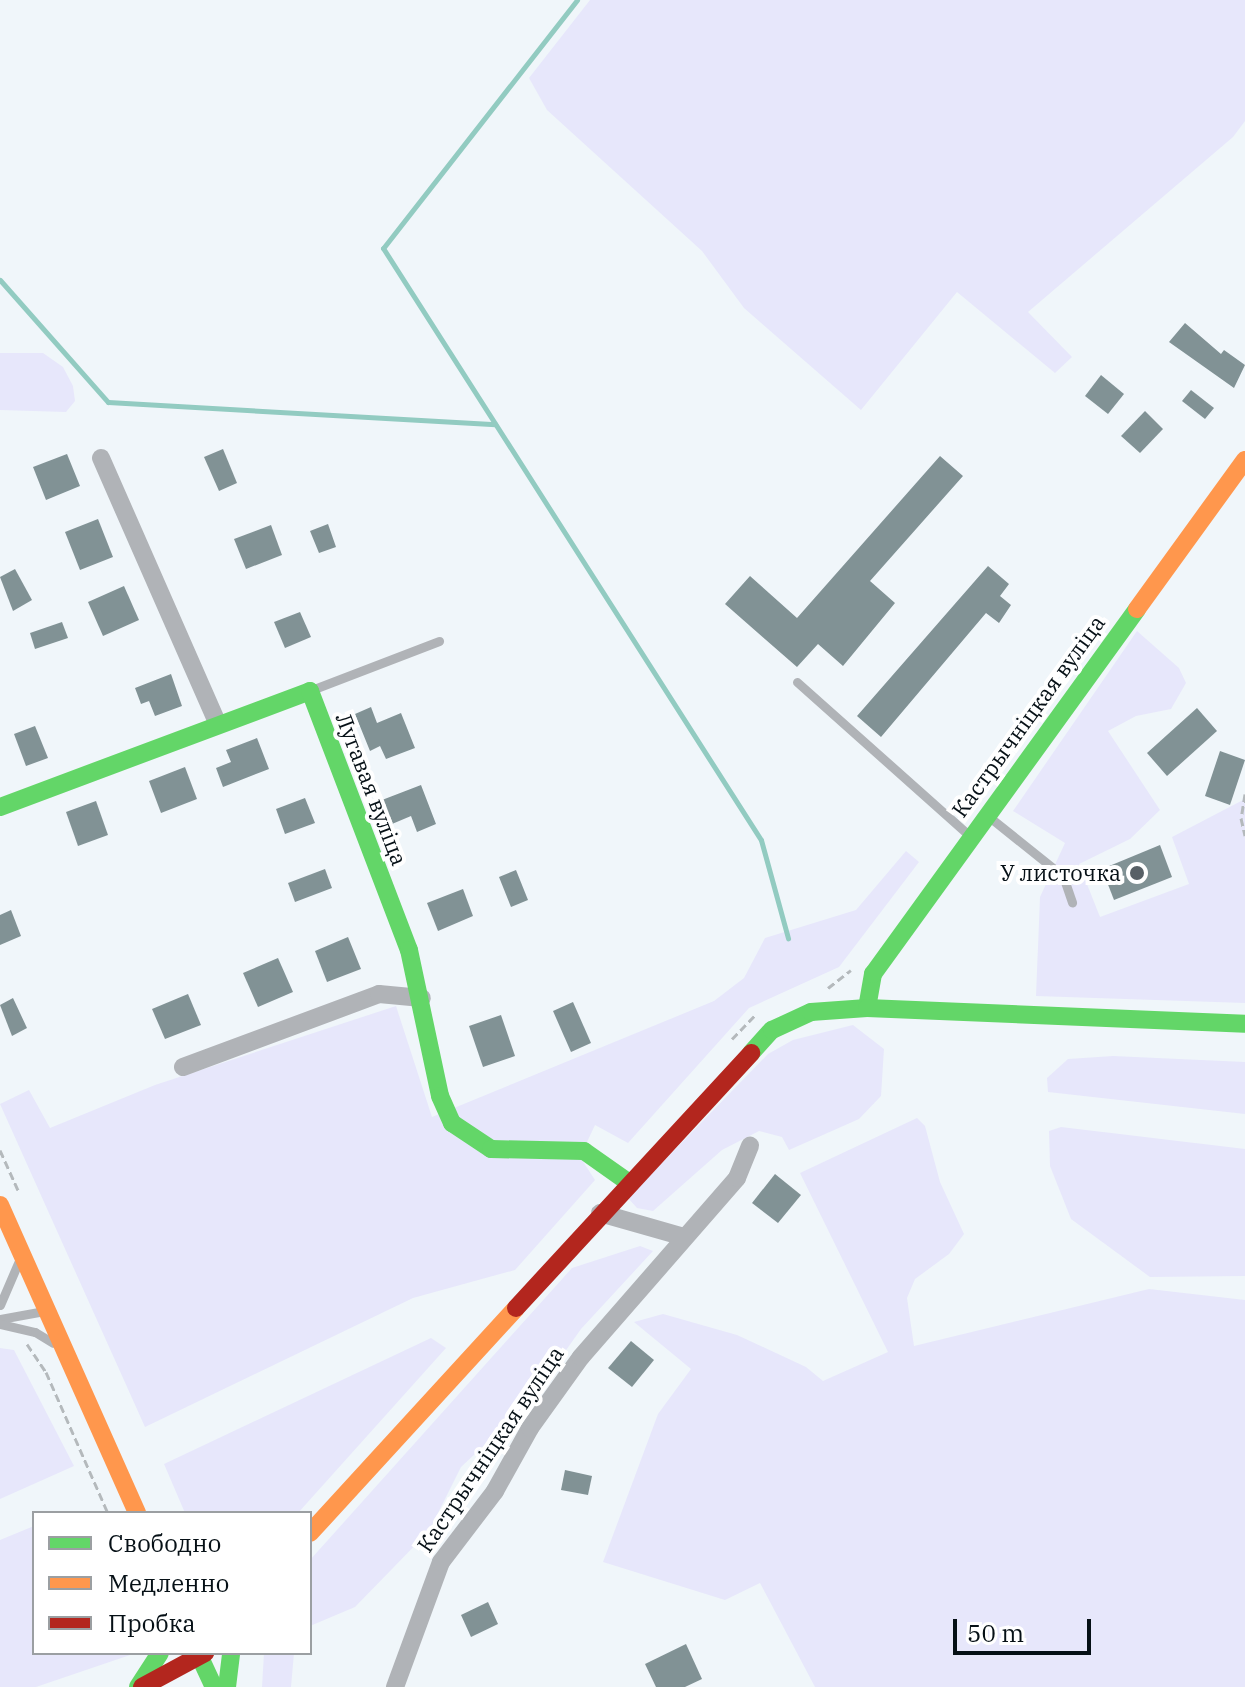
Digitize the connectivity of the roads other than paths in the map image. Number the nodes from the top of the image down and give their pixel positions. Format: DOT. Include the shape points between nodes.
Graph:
graph roads {
  1 [pos="101,458"];
  2 [pos="1245,460"];
  3 [pos="439,641"];
  4 [pos="797,682"];
  5 [pos="310,691"];
  6 [pos="218,724"];
  7 [pos="0,807"];
  8 [pos="985,814"];
  9 [pos="970,836"];
  10 [pos="1072,902"];
  11 [pos="422,998"];
  12 [pos="867,1008"];
  13 [pos="1245,1024"];
  14 [pos="183,1067"];
  15 [pos="750,1146"];
  16 [pos="628,1182"];
  17 [pos="0,1205"];
  18 [pos="600,1213"];
  19 [pos="684,1237"];
  20 [pos="21,1252"];
  21 [pos="0,1305"];
  22 [pos="47,1310"];
  23 [pos="2,1323"];
  24 [pos="67,1354"];
  25 [pos="136,1511"];
  26 [pos="312,1531"];
  27 [pos="159,1655"];
  28 [pos="201,1655"];
  29 [pos="231,1655"];
  30 [pos="140,1687"];
  31 [pos="214,1687"];
  32 [pos="227,1687"];
  33 [pos="395,1687"];
  1 -- 6 [label="street"];
  2 -- 8 [label="street, Кастрычніцкая вуліца"];
  3 -- 5 [label="lane"];
  4 -- 9 [label="lane"];
  5 -- 6 [label="street"];
  5 -- 11 [label="street, Лугавая вуліца" via="409,950"];
  6 -- 7 [label="street"];
  8 -- 9 [label="street, Кастрычніцкая вуліца"];
  8 -- 10 [label="lane" via="1063,876"];
  9 -- 12 [label="street, Кастрычніцкая вуліца" via="873,974"];
  11 -- 14 [label="street" via="379,994"];
  11 -- 16 [label="street, Лугавая вуліца" via="440,1096 466,1137 491,1149 584,1151"];
  12 -- 13 [label="street"];
  12 -- 16 [label="street" via="811,1012 772,1030"];
  15 -- 19 [label="street, Кастрычніцкая вуліца" via="737,1178"];
  16 -- 18 [label="street"];
  17 -- 20 [label="street"];
  18 -- 19 [label="street"];
  18 -- 26 [label="street"];
  19 -- 33 [label="street, Кастрычніцкая вуліца" via="581,1357 530,1428 495,1491 441,1562"];
  20 -- 21 [label="lane"];
  20 -- 22 [label="street"];
  22 -- 23 [label="lane"];
  22 -- 24 [label="street"];
  23 -- 24 [label="lane" via="35,1332"];
  24 -- 25 [label="street"];
  27 -- 30 [label="street"];
  28 -- 30 [label="street"];
  28 -- 31 [label="street"];
  29 -- 32 [label="street"];
}
